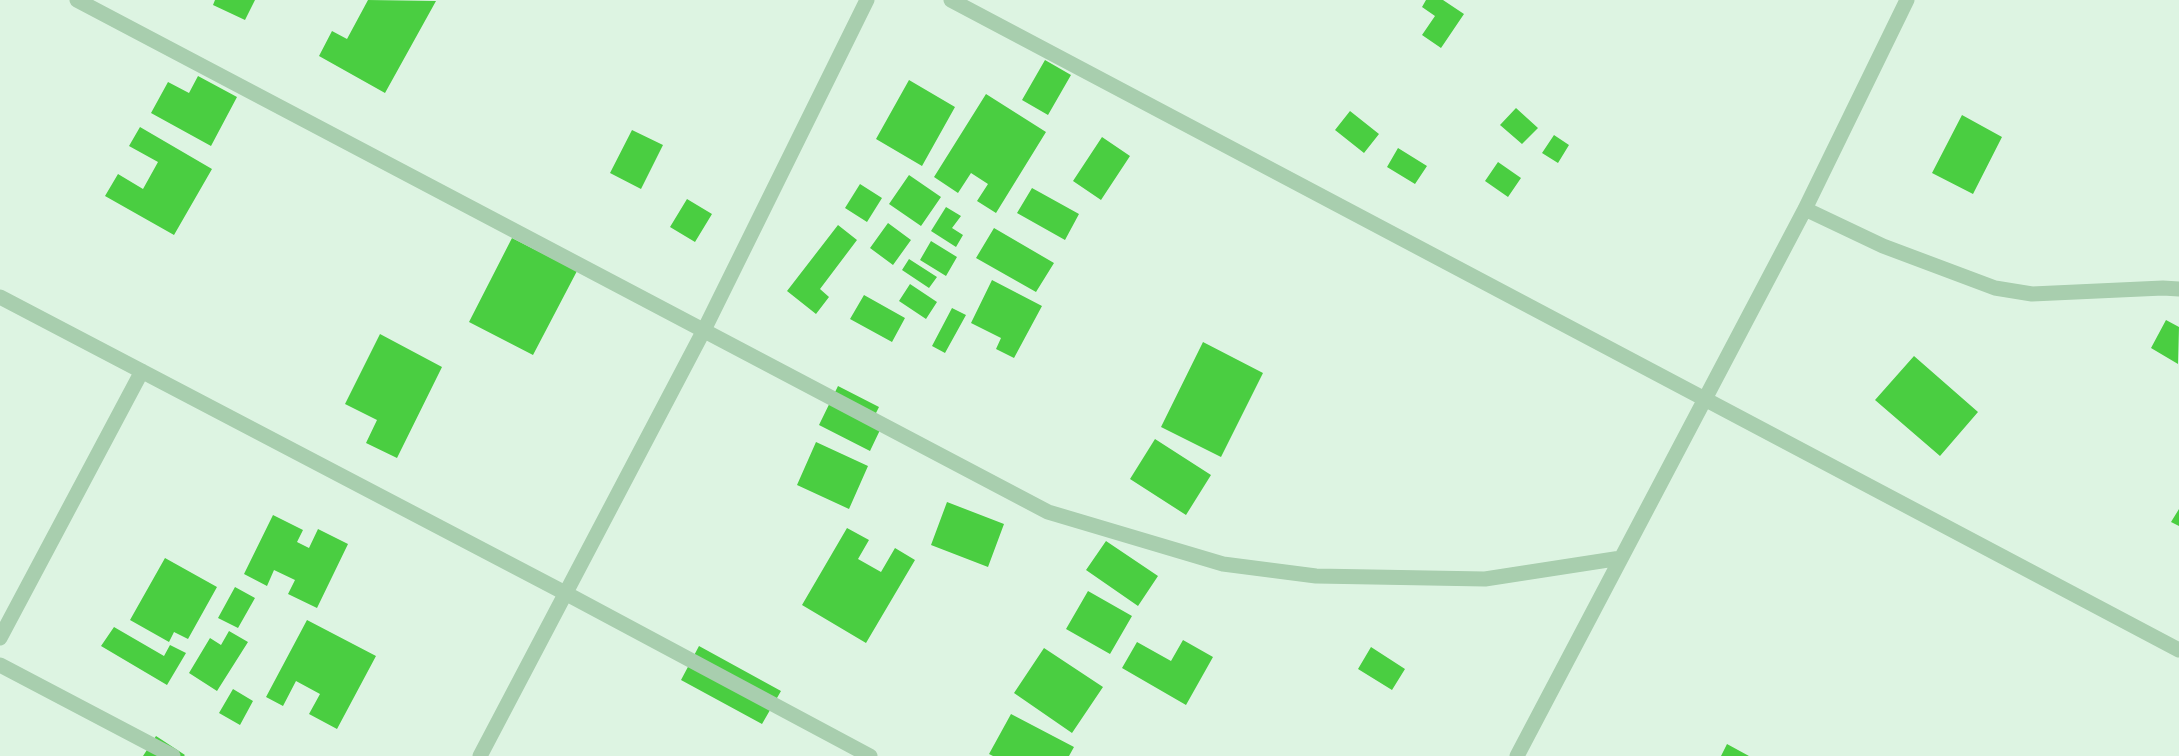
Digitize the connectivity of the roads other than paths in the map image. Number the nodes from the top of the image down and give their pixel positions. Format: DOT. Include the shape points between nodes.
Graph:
graph roads {
  1 [pos="77,0"];
  2 [pos="867,0"];
  3 [pos="951,0"];
  4 [pos="1907,0"];
  5 [pos="1805,209"];
  6 [pos="2179,289"];
  7 [pos="0,297"];
  8 [pos="704,330"];
  9 [pos="142,371"];
  10 [pos="1705,399"];
  11 [pos="1621,558"];
  12 [pos="566,594"];
  13 [pos="0,638"];
  14 [pos="2179,650"];
  15 [pos="0,665"];
  16 [pos="173,756"];
  17 [pos="480,756"];
  18 [pos="870,756"];
  19 [pos="1517,756"];
  1 -- 8 [label="street"];
  2 -- 8 [label="street"];
  3 -- 10 [label="street"];
  4 -- 5 [label="street"];
  5 -- 6 [label="street" via="1882,246 1995,288 2032,294"];
  5 -- 10 [label="street"];
  7 -- 9 [label="street"];
  8 -- 11 [label="street" via="1048,512 1222,564 1316,576 1485,579"];
  8 -- 12 [label="street"];
  9 -- 12 [label="street"];
  9 -- 13 [label="street"];
  10 -- 11 [label="street"];
  10 -- 14 [label="street"];
  11 -- 19 [label="street"];
  12 -- 17 [label="street"];
  12 -- 18 [label="street"];
  15 -- 16 [label="street"];
}
